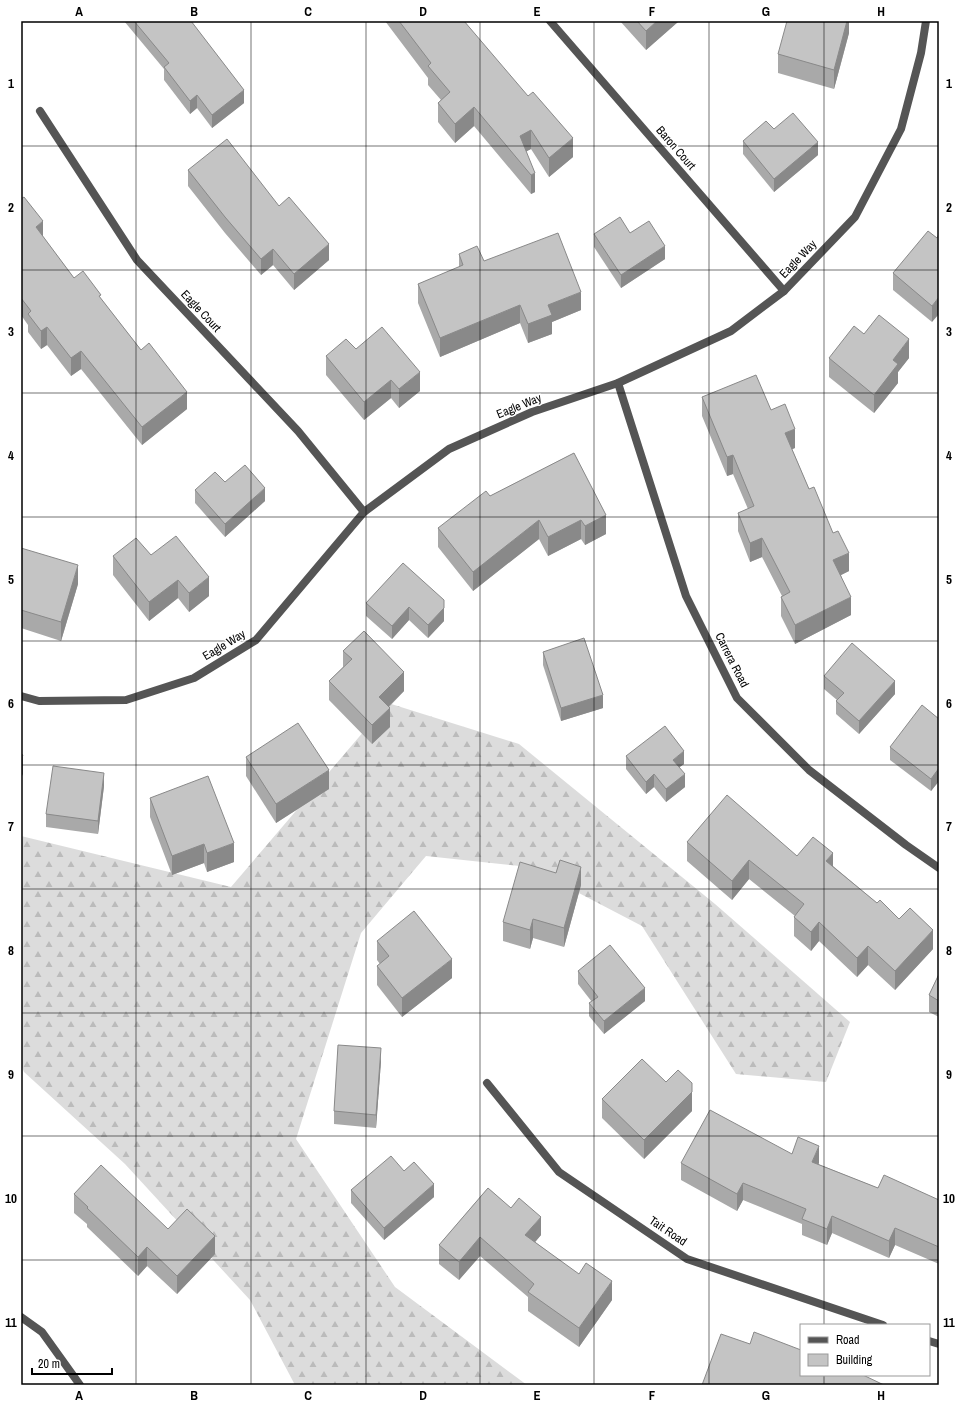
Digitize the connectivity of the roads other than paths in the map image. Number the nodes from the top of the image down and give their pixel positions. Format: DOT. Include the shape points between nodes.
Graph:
graph roads {
  1 [pos="550,21"];
  2 [pos="926,21"];
  3 [pos="40,111"];
  4 [pos="784,291"];
  5 [pos="618,383"];
  6 [pos="364,512"];
  7 [pos="21,696"];
  8 [pos="939,868"];
  9 [pos="487,1083"];
  10 [pos="21,1317"];
  11 [pos="880,1324"];
  12 [pos="80,1385"];
  1 -- 4 [label="street, Baron Court"];
  2 -- 4 [label="street, Eagle Way" via="921,53 901,129 884,162 855,216"];
  3 -- 6 [label="street, Eagle Court" via="136,260 298,431"];
  4 -- 5 [label="street, Eagle Way" via="730,331"];
  5 -- 6 [label="street, Eagle Way" via="532,412 449,449"];
  5 -- 8 [label="street, Carrera Road" via="686,596 737,698 809,770"];
  6 -- 7 [label="street, Eagle Way" via="256,640 194,678 126,700 39,701"];
  9 -- 11 [label="street, Tait Road" via="559,1172 687,1258"];
  10 -- 12 [label="street" via="42,1332"];
}
